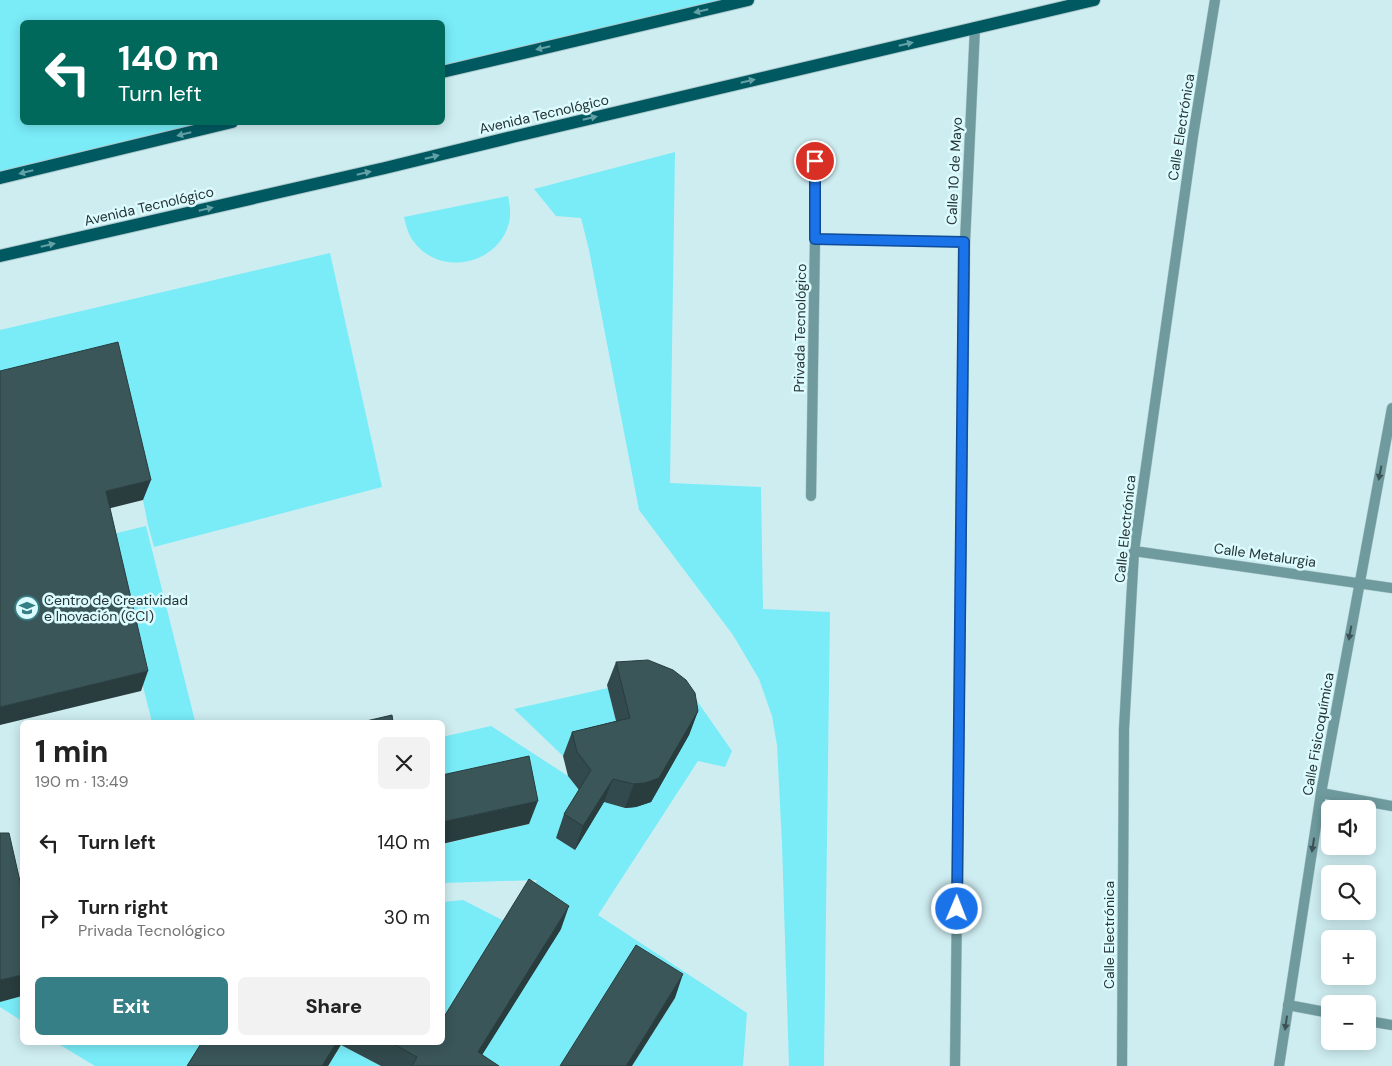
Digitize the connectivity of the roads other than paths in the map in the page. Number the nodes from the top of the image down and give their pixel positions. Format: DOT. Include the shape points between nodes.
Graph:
graph roads {
  1 [pos="748,0"];
  2 [pos="1094,0"];
  3 [pos="1215,0"];
  4 [pos="975,27"];
  5 [pos="445,71"];
  6 [pos="220,125"];
  7 [pos="815,161"];
  8 [pos="0,178"];
  9 [pos="815,239"];
  10 [pos="964,242"];
  11 [pos="0,256"];
  12 [pos="1392,408"];
  13 [pos="811,496"];
  14 [pos="1134,551"];
  15 [pos="1360,583"];
  16 [pos="1392,588"];
  17 [pos="1321,793"];
  18 [pos="1392,806"];
  19 [pos="1288,1005"];
  20 [pos="1321,1011"];
  21 [pos="1376,1022"];
  22 [pos="1392,1025"];
  23 [pos="955,1066"];
  24 [pos="1122,1066"];
  25 [pos="1279,1066"];
  1 -- 5 [label="main road, one-way"];
  2 -- 4 [label="main road, Avenida Tecnológico"];
  3 -- 14 [label="street, Calle Electrónica"];
  4 -- 10 [label="street, Calle 10 de Mayo"];
  11 -- 4 [label="main road, Avenida Tecnológico, one-way"];
  6 -- 8 [label="main road, one-way"];
  7 -- 9 [label="street, Privada Tecnológico"];
  9 -- 10 [label="street"];
  9 -- 13 [label="street, Privada Tecnológico"];
  10 -- 23 [label="street, Calle 10 de Mayo"];
  12 -- 15 [label="street, Calle Fisicoquímica, one-way"];
  14 -- 15 [label="street, Calle Metalurgia"];
  14 -- 24 [label="street, Calle Electrónica" via="1124,729"];
  15 -- 16 [label="street, Calle Metalurgia"];
  15 -- 17 [label="street, Calle Fisicoquímica, one-way"];
  17 -- 18 [label="street"];
  17 -- 19 [label="street, Calle Fisicoquímica, one-way"];
  19 -- 20 [label="street"];
  19 -- 25 [label="street, Calle Fisicoquímica, one-way"];
  21 -- 22 [label="street"];
}
